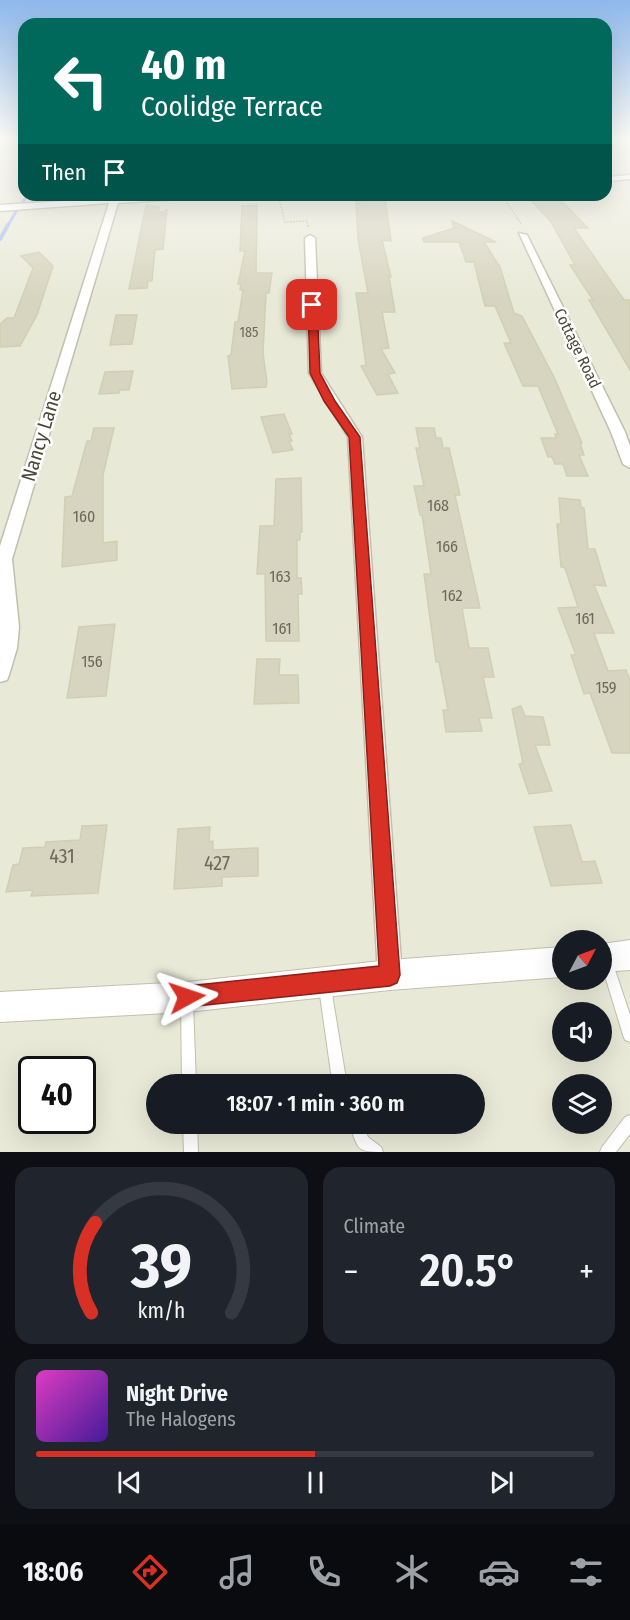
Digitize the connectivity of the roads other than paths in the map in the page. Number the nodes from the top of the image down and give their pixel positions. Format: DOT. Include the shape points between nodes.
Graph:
graph roads {
  1 [pos="114,201"];
  2 [pos="0,208"];
  3 [pos="522,234"];
  4 [pos="310,238"];
  5 [pos="630,464"];
  6 [pos="0,675"];
  7 [pos="612,957"];
  8 [pos="552,963"];
  9 [pos="390,975"];
  10 [pos="324,984"];
  11 [pos="187,997"];
  12 [pos="0,1007"];
  13 [pos="630,1035"];
  14 [pos="189,1074"];
  15 [pos="338,1074"];
  16 [pos="630,1122"];
  17 [pos="190,1134"];
  18 [pos="360,1134"];
  19 [pos="191,1152"];
  20 [pos="376,1152"];
  21 [pos="607,1152"];
  1 -- 2 [label="street"];
  1 -- 6 [label="street, Nancy Lane" via="4,559 2,581 10,620 9,646"];
  3 -- 5 [label="street, Cottage Road" via="614,422"];
  4 -- 9 [label="street" via="315,373 355,437"];
  7 -- 13 [label="lane"];
  8 -- 9 [label="street"];
  9 -- 10 [label="street"];
  10 -- 11 [label="street"];
  10 -- 15 [label="lane"];
  11 -- 12 [label="street"];
  11 -- 14 [label="lane"];
  16 -- 21 [label="lane"];
  17 -- 19 [label="lane"];
  18 -- 20 [label="lane" via="363,1142"];
}
